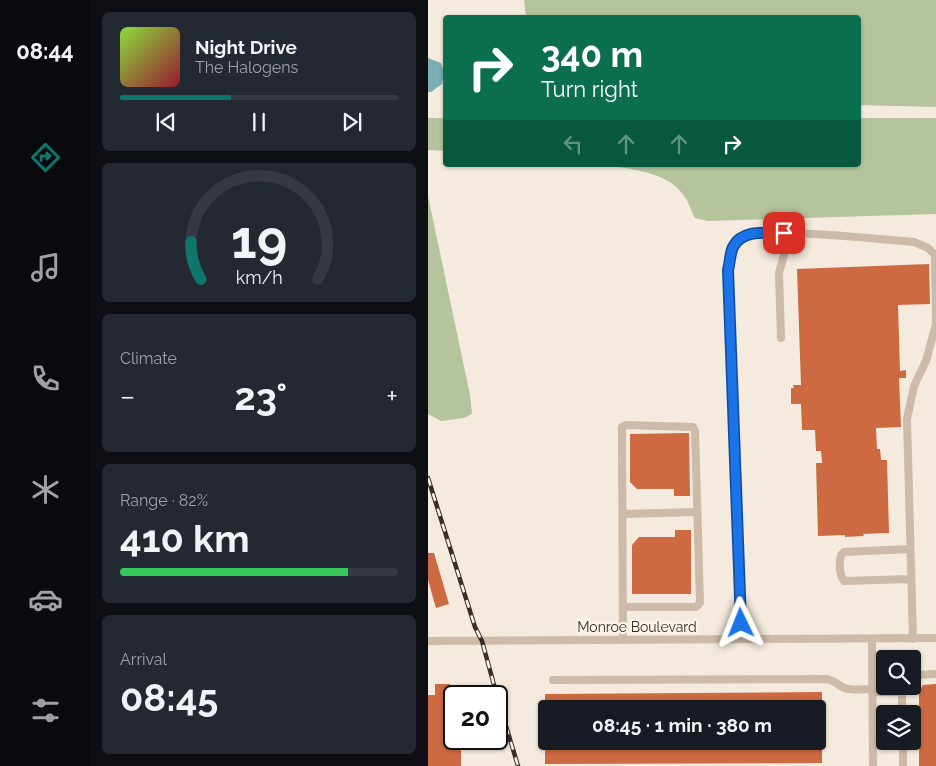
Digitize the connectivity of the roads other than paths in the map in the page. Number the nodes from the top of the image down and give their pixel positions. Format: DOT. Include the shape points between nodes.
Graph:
graph roads {
  1 [pos="784,233"];
  2 [pos="781,338"];
  3 [pos="697,512"];
  4 [pos="624,514"];
  5 [pos="910,549"];
  6 [pos="911,579"];
  7 [pos="623,607"];
  8 [pos="936,638"];
  9 [pos="742,639"];
  10 [pos="872,639"];
  11 [pos="913,639"];
  12 [pos="623,640"];
  13 [pos="428,641"];
  14 [pos="936,674"];
  15 [pos="921,675"];
  16 [pos="553,680"];
  17 [pos="873,691"];
  18 [pos="876,691"];
  19 [pos="903,750"];
  20 [pos="873,766"];
  21 [pos="903,766"];
  1 -- 2 [label="street" via="784,255 779,273"];
  1 -- 5 [label="street" via="914,242 928,248 934,255 936,324 906,419"];
  1 -- 9 [label="street" via="740,237 733,247 728,270"];
  3 -- 4 [label="street"];
  3 -- 4 [label="street" via="693,427 626,425 622,427"];
  3 -- 7 [label="street" via="700,603 696,607"];
  4 -- 7 [label="street"];
  5 -- 6 [label="street"];
  5 -- 6 [label="street" via="844,552 840,560 844,581"];
  6 -- 11 [label="street"];
  7 -- 12 [label="street"];
  8 -- 11 [label="street, Monroe Boulevard"];
  9 -- 10 [label="street, Monroe Boulevard"];
  9 -- 12 [label="street, Monroe Boulevard"];
  10 -- 11 [label="street, Monroe Boulevard"];
  10 -- 17 [label="street"];
  12 -- 13 [label="street, Monroe Boulevard"];
  14 -- 15 [label="street"];
  16 -- 17 [label="street" via="826,679 844,688"];
  17 -- 18 [label="street"];
  17 -- 20 [label="street"];
  19 -- 21 [label="street"];
}
